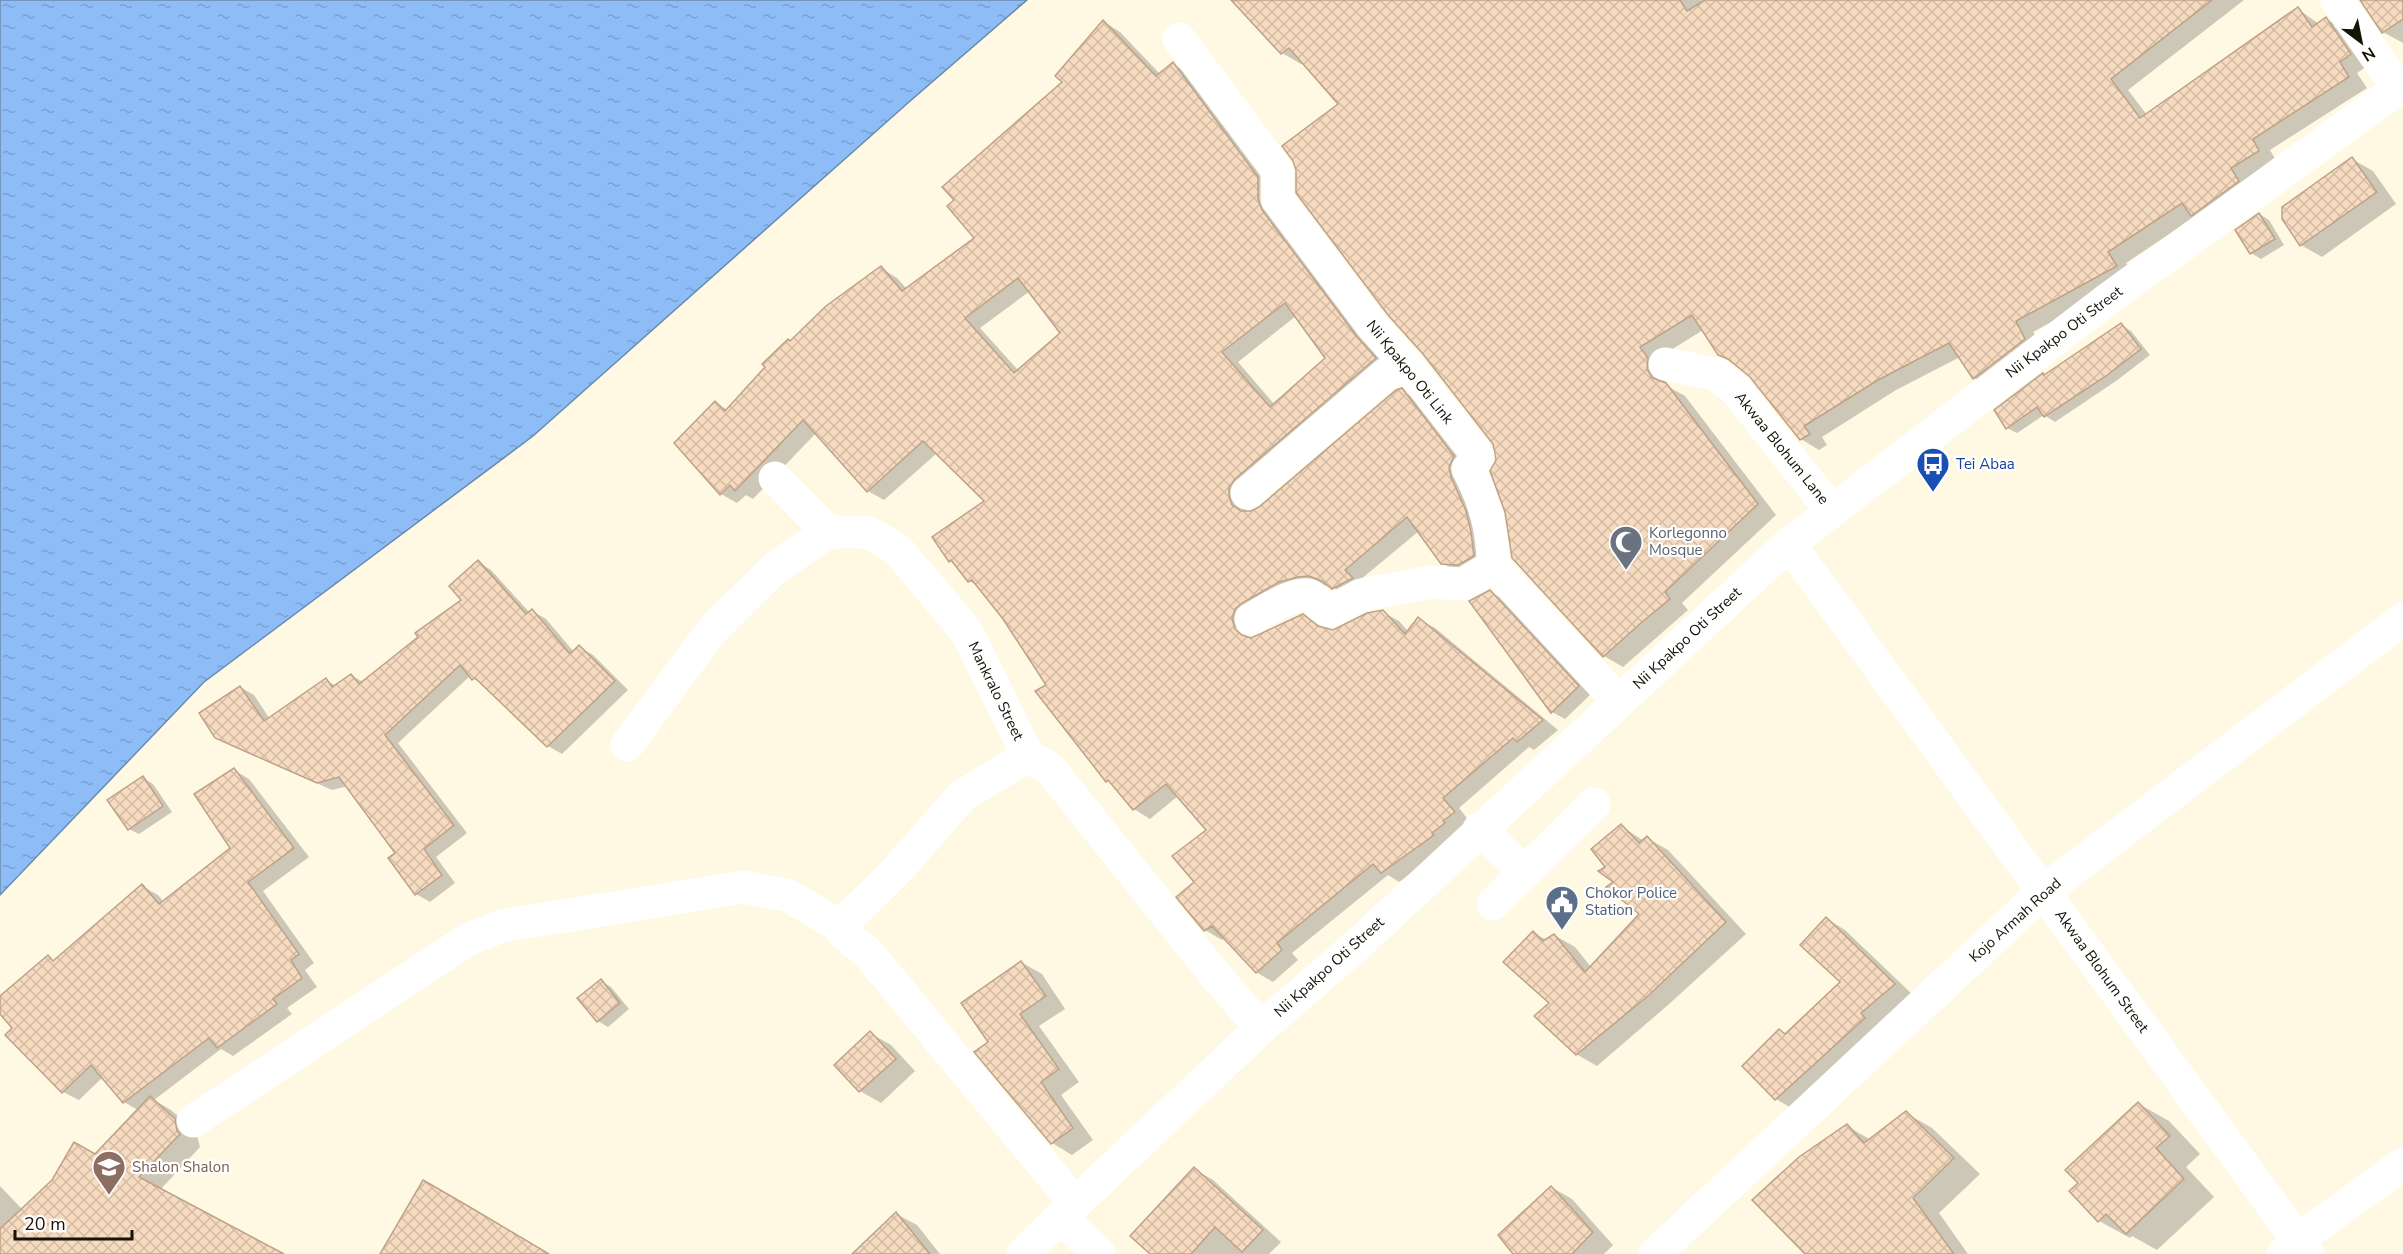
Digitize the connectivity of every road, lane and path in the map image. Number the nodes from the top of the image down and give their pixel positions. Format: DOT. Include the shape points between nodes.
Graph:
graph roads {
  1 [pos="2337,0"];
  2 [pos="1179,39"];
  3 [pos="2400,86"];
  4 [pos="1665,364"];
  5 [pos="1408,366"];
  6 [pos="775,478"];
  7 [pos="1247,493"];
  8 [pos="1831,510"];
  9 [pos="828,532"];
  10 [pos="1789,544"];
  11 [pos="1493,566"];
  12 [pos="1251,619"];
  13 [pos="2403,619"];
  14 [pos="1618,701"];
  15 [pos="627,745"];
  16 [pos="1028,756"];
  17 [pos="1594,804"];
  18 [pos="1479,829"];
  19 [pos="1525,872"];
  20 [pos="2044,891"];
  21 [pos="1493,904"];
  22 [pos="840,926"];
  23 [pos="1261,1028"];
  24 [pos="193,1121"];
  25 [pos="2403,1164"];
  26 [pos="1068,1210"];
  27 [pos="2296,1249"];
  28 [pos="1023,1254"];
  29 [pos="1099,1254"];
  30 [pos="1655,1254"];
  1 -- 3 [label="street"];
  2 -- 5 [label="street, Nii Kpakpo Oti Link" via="1273,165 1277,199 1373,327"];
  3 -- 8 [label="street, Nii Kpakpo Oti Street" via="2108,299"];
  4 -- 8 [label="street, Akwaa Blohum Lane" via="1716,374 1735,389"];
  5 -- 7 [label="street" via="1386,375"];
  5 -- 11 [label="street, Nii Kpakpo Oti Link" via="1478,456 1468,469 1483,497 1493,543"];
  6 -- 9 [label="street"];
  8 -- 10 [label="street, Nii Kpakpo Oti Street"];
  9 -- 15 [label="street" via="775,568 713,629"];
  9 -- 16 [label="street, Mankralo Street" via="867,532 897,549 967,632"];
  10 -- 14 [label="street, Nii Kpakpo Oti Street"];
  10 -- 20 [label="street, Akwaa Blohum Street"];
  11 -- 12 [label="street" via="1463,584 1431,582 1361,595 1330,612 1314,598 1295,596"];
  11 -- 14 [label="street"];
  13 -- 20 [label="street, Kojo Armah Road"];
  14 -- 18 [label="street, Nii Kpakpo Oti Street"];
  16 -- 22 [label="street" via="962,796 897,870"];
  16 -- 23 [label="street, Mankralo Street" via="1050,769"];
  17 -- 19 [label="street"];
  18 -- 19 [label="street"];
  18 -- 23 [label="street, Nii Kpakpo Oti Street" via="1356,946"];
  19 -- 21 [label="street"];
  20 -- 27 [label="street, Akwaa Blohum Street"];
  20 -- 30 [label="street, Kojo Armah Road"];
  22 -- 24 [label="street" via="788,895 743,887 502,926 468,939"];
  22 -- 26 [label="street" via="845,935 867,952"];
  23 -- 26 [label="street, Nii Kpakpo Oti Street"];
  25 -- 27 [label="street"];
  26 -- 28 [label="street, Nii Kpakpo Oti Street"];
  26 -- 29 [label="street"];
}
